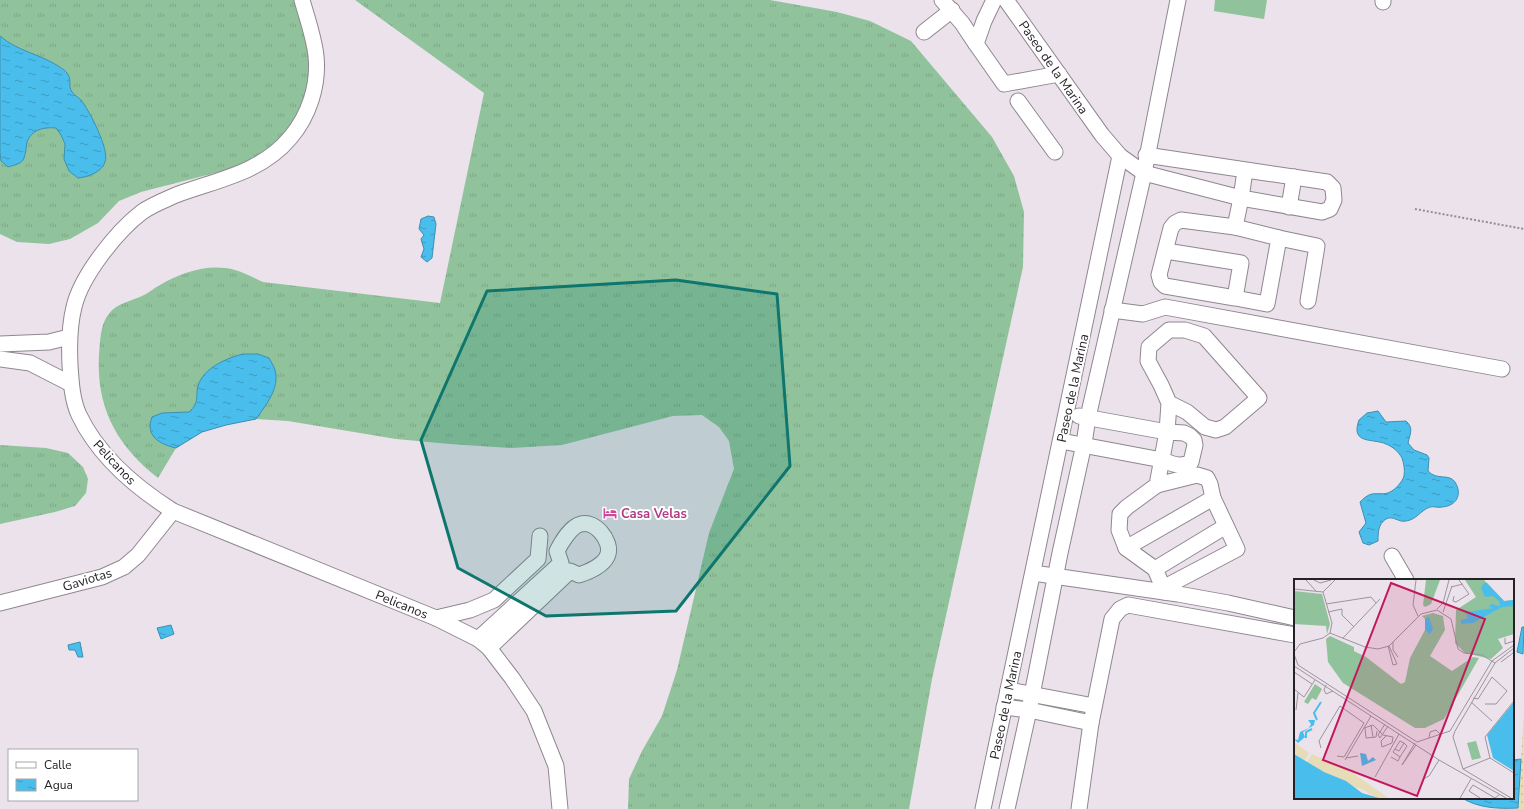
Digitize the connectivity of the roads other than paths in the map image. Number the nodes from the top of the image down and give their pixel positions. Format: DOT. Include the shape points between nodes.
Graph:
graph roads {
  1 [pos="302,0"];
  2 [pos="994,0"];
  3 [pos="1006,0"];
  4 [pos="1178,0"];
  5 [pos="947,5"];
  6 [pos="984,21"];
  7 [pos="962,23"];
  8 [pos="924,32"];
  9 [pos="976,44"];
  10 [pos="1059,74"];
  11 [pos="1025,81"];
  12 [pos="1004,84"];
  13 [pos="1018,101"];
  14 [pos="1055,152"];
  15 [pos="1147,152"];
  16 [pos="1120,156"];
  17 [pos="1245,171"];
  18 [pos="1144,173"];
  19 [pos="1294,177"];
  20 [pos="1241,198"];
  21 [pos="1289,207"];
  22 [pos="1235,227"];
  23 [pos="1279,238"];
  24 [pos="1166,251"];
  25 [pos="1236,298"];
  26 [pos="1308,302"];
  27 [pos="1112,310"];
  28 [pos="69,337"];
  29 [pos="30,343"];
  30 [pos="0,344"];
  31 [pos="0,359"];
  32 [pos="30,363"];
  33 [pos="1502,369"];
  34 [pos="71,384"];
  35 [pos="1169,402"];
  36 [pos="1066,414"];
  37 [pos="1088,418"];
  38 [pos="1167,432"];
  39 [pos="1061,441"];
  40 [pos="1084,444"];
  41 [pos="1162,460"];
  42 [pos="1157,485"];
  43 [pos="1214,498"];
  44 [pos="173,511"];
  45 [pos="1226,526"];
  46 [pos="540,536"];
  47 [pos="1038,548"];
  48 [pos="1126,548"];
  49 [pos="1060,553"];
  50 [pos="1392,556"];
  51 [pos="566,567"];
  52 [pos="1155,569"];
  53 [pos="1033,573"];
  54 [pos="1056,576"];
  55 [pos="1405,579"];
  56 [pos="1164,590"];
  57 [pos="494,600"];
  58 [pos="0,602"];
  59 [pos="512,617"];
  60 [pos="436,618"];
  61 [pos="1294,618"];
  62 [pos="1294,635"];
  63 [pos="483,644"];
  64 [pos="1008,690"];
  65 [pos="1032,694"];
  66 [pos="1094,706"];
  67 [pos="1004,707"];
  68 [pos="1029,710"];
  69 [pos="1091,723"];
  70 [pos="560,809"];
  71 [pos="983,809"];
  72 [pos="1006,809"];
  73 [pos="1078,809"];
  1 -- 28 [label="street, Pelicanos" via="316,57 315,89 306,115 290,138 271,157 251,169 165,200 143,211 103,253 81,286 74,306"];
  2 -- 6 [label="street"];
  3 -- 10 [label="street, Paseo de la Marina"];
  4 -- 15 [label="street, Paseo de la Marina"];
  5 -- 7 [label="street"];
  5 -- 8 [label="street"];
  6 -- 7 [label="street"];
  6 -- 9 [label="street"];
  7 -- 9 [label="street"];
  9 -- 12 [label="street"];
  10 -- 11 [label="street"];
  10 -- 16 [label="street, Paseo de la Marina"];
  11 -- 12 [label="street"];
  11 -- 13 [label="street"];
  12 -- 13 [label="street"];
  13 -- 14 [label="street"];
  15 -- 17 [label="street"];
  15 -- 18 [label="street, Paseo de la Marina"];
  16 -- 18 [label="street"];
  16 -- 36 [label="street, Paseo de la Marina"];
  17 -- 19 [label="street"];
  17 -- 20 [label="street"];
  18 -- 20 [label="street"];
  18 -- 27 [label="street, Paseo de la Marina"];
  19 -- 21 [label="street"];
  19 -- 21 [label="street" via="1327,182 1333,188 1334,200 1330,208 1322,212"];
  20 -- 21 [label="street"];
  20 -- 22 [label="street"];
  22 -- 23 [label="street"];
  22 -- 24 [label="street" via="1181,220 1171,228"];
  23 -- 25 [label="street" via="1267,304"];
  23 -- 26 [label="street" via="1317,246"];
  24 -- 25 [label="street" via="1159,275 1165,286"];
  24 -- 25 [label="street" via="1241,263"];
  27 -- 33 [label="street" via="1144,314 1165,307"];
  27 -- 37 [label="street, Paseo de la Marina"];
  28 -- 29 [label="street"];
  28 -- 34 [label="street, Pelicanos"];
  29 -- 30 [label="street"];
  29 -- 32 [label="street"];
  31 -- 32 [label="street"];
  32 -- 34 [label="street"];
  34 -- 44 [label="street, Pelicanos" via="79,414 96,443 118,470 146,494"];
  35 -- 35 [label="street" via="1148,361 1149,347 1169,330 1185,330 1204,336 1259,398 1225,427 1216,430 1205,427"];
  35 -- 38 [label="street"];
  36 -- 37 [label="street"];
  36 -- 39 [label="street, Paseo de la Marina"];
  37 -- 38 [label="street"];
  37 -- 40 [label="street, Paseo de la Marina"];
  38 -- 41 [label="street"];
  38 -- 41 [label="street" via="1184,433 1194,440 1195,445 1191,462 1185,465 1177,466"];
  39 -- 40 [label="street"];
  39 -- 47 [label="street, Paseo de la Marina"];
  40 -- 41 [label="street"];
  40 -- 49 [label="street, Paseo de la Marina"];
  41 -- 42 [label="street"];
  42 -- 43 [label="street" via="1197,475 1206,478"];
  42 -- 48 [label="street" via="1120,514 1119,530"];
  43 -- 45 [label="street"];
  43 -- 48 [label="street"];
  44 -- 58 [label="street, Gaviotas" via="138,555 124,567 102,577"];
  44 -- 60 [label="street, Pelicanos"];
  45 -- 52 [label="street"];
  45 -- 56 [label="street" via="1237,548"];
  46 -- 57 [label="street" via="538,559"];
  47 -- 49 [label="street"];
  47 -- 53 [label="street, Paseo de la Marina"];
  48 -- 52 [label="street"];
  49 -- 54 [label="street, Paseo de la Marina"];
  50 -- 55 [label="street"];
  51 -- 59 [label="street"];
  52 -- 56 [label="street"];
  53 -- 54 [label="street"];
  53 -- 64 [label="street, Paseo de la Marina"];
  54 -- 56 [label="street"];
  54 -- 65 [label="street, Paseo de la Marina"];
  56 -- 61 [label="street"];
  57 -- 59 [label="street"];
  57 -- 60 [label="street" via="470,610"];
  59 -- 63 [label="street"];
  60 -- 63 [label="street, Pelicanos"];
  62 -- 66 [label="street" via="1128,605 1120,609 1112,619"];
  63 -- 70 [label="street, Pelicanos" via="512,678 534,711 556,766"];
  64 -- 65 [label="street"];
  64 -- 67 [label="street, Paseo de la Marina"];
  65 -- 66 [label="street"];
  65 -- 68 [label="street, Paseo de la Marina"];
  66 -- 69 [label="street"];
  67 -- 68 [label="street"];
  67 -- 71 [label="street, Paseo de la Marina"];
  68 -- 69 [label="street"];
  68 -- 72 [label="street, Paseo de la Marina"];
  69 -- 73 [label="street"];
}
